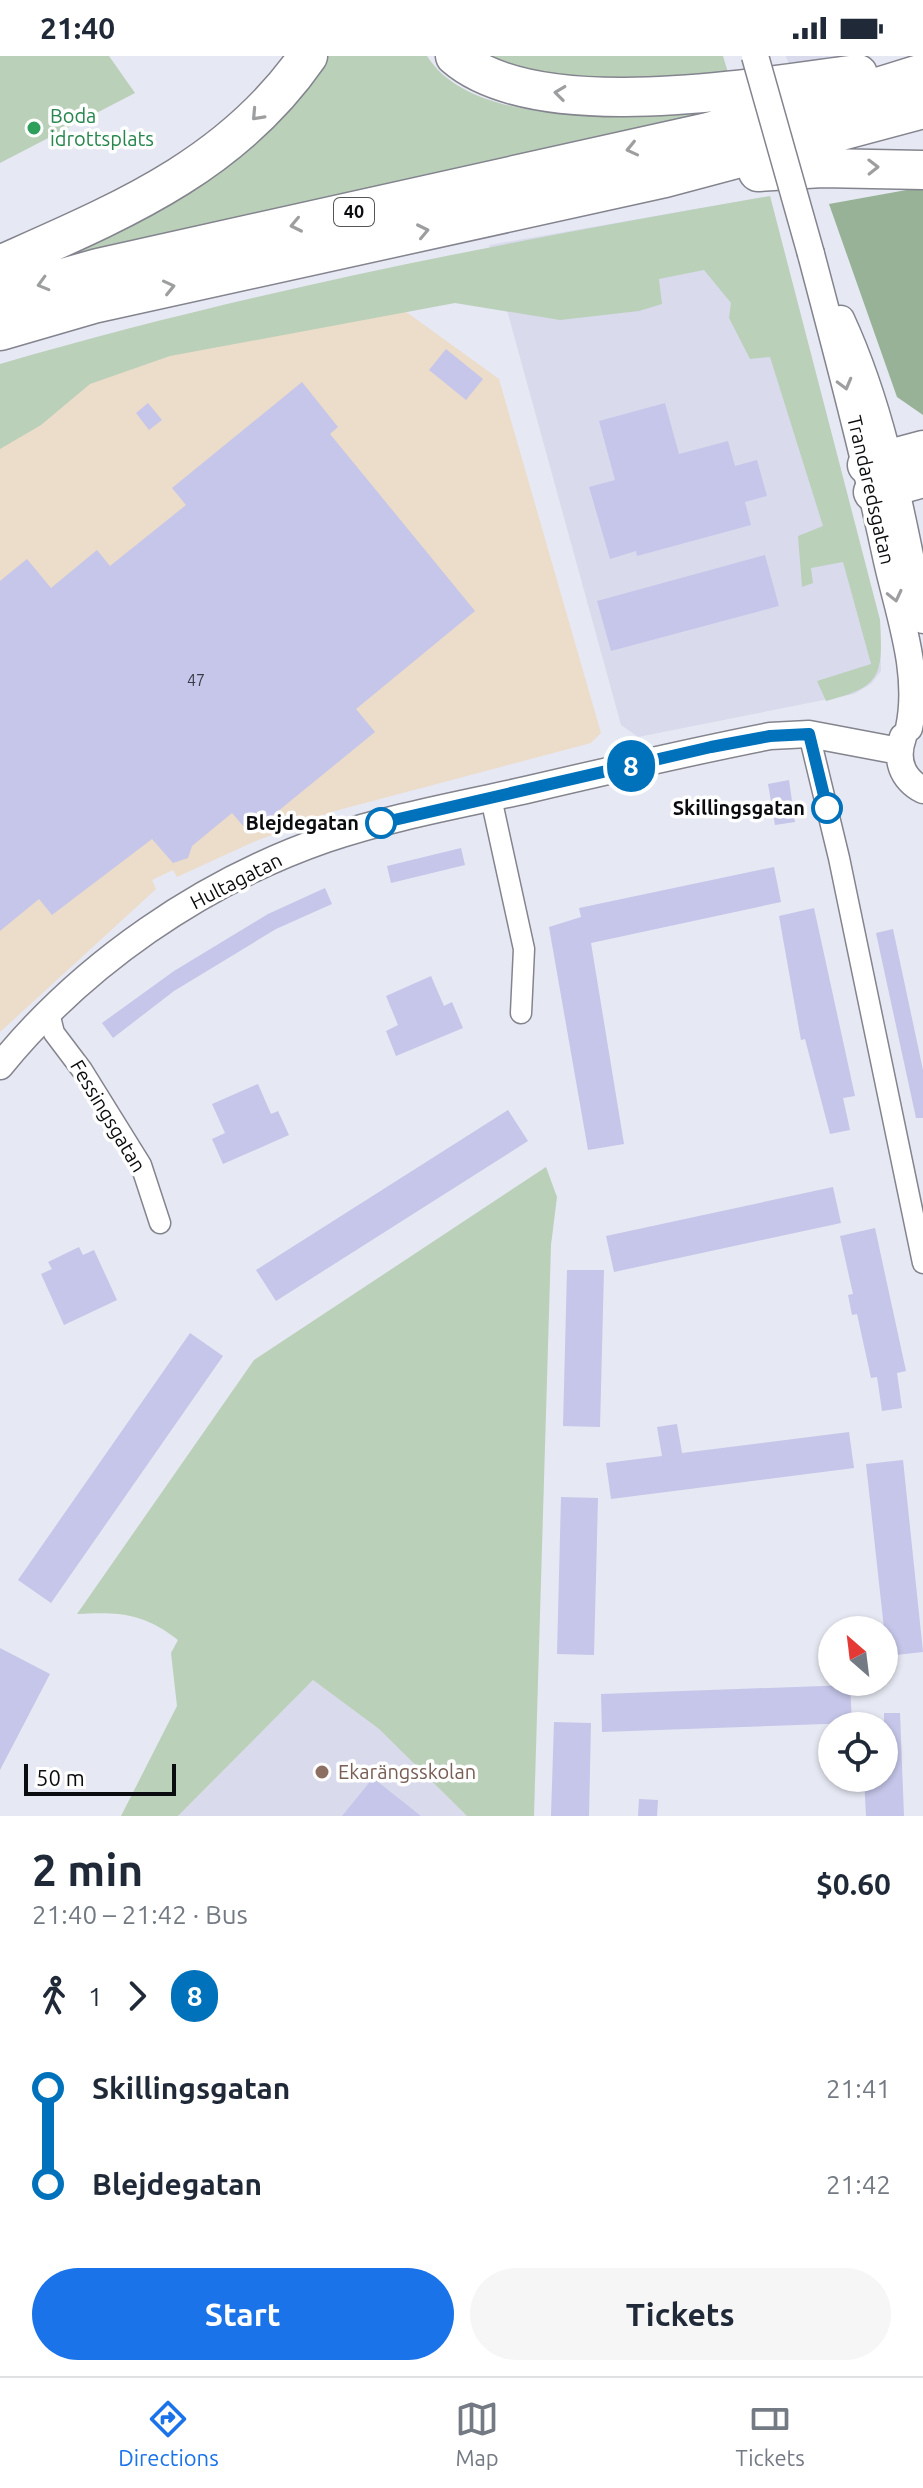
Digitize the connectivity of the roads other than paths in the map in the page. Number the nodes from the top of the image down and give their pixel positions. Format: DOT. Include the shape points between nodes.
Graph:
graph roads {
  1 [pos="308,56"];
  2 [pos="455,56"];
  3 [pos="755,56"];
  4 [pos="923,64"];
  5 [pos="923,73"];
  6 [pos="923,109"];
  7 [pos="923,170"];
  8 [pos="665,178"];
  9 [pos="0,265"];
  10 [pos="0,296"];
  11 [pos="0,331"];
  12 [pos="895,471"];
  13 [pos="923,620"];
  14 [pos="910,733"];
  15 [pos="809,734"];
  16 [pos="923,790"];
  17 [pos="491,798"];
  18 [pos="49,1013"];
  19 [pos="521,1013"];
  20 [pos="0,1066"];
  21 [pos="160,1223"];
  22 [pos="923,1263"];
  1 -- 9 [label="highway, one-way" via="250,124 208,160 125,208"];
  4 -- 2 [label="highway, one-way" via="721,91 595,97 496,81"];
  3 -- 12 [label="street, Trandaredsgatan, bridge" via="811,254"];
  5 -- 10 [label="highway, 40, one-way" via="708,132 98,268"];
  6 -- 8 [label="highway, 40"];
  8 -- 7 [label="highway, one-way" via="822,168"];
  11 -- 8 [label="highway, 40, one-way" via="93,304"];
  12 -- 13 [label="street, Trandaredsgatan"];
  12 -- 14 [label="street, Trandaredsgatan, one-way" via="913,678"];
  14 -- 15 [label="street, Hultagatan"];
  14 -- 16 [label="street" via="904,774"];
  15 -- 17 [label="street, Hultagatan" via="711,747"];
  15 -- 22 [label="street"];
  17 -- 18 [label="street, Hultagatan" via="381,823 258,867 177,912 86,978"];
  17 -- 19 [label="street" via="524,949"];
  18 -- 20 [label="street, Hultagatan"];
  18 -- 21 [label="street, Fessingsgatan" via="54,1033 141,1165"];
}
